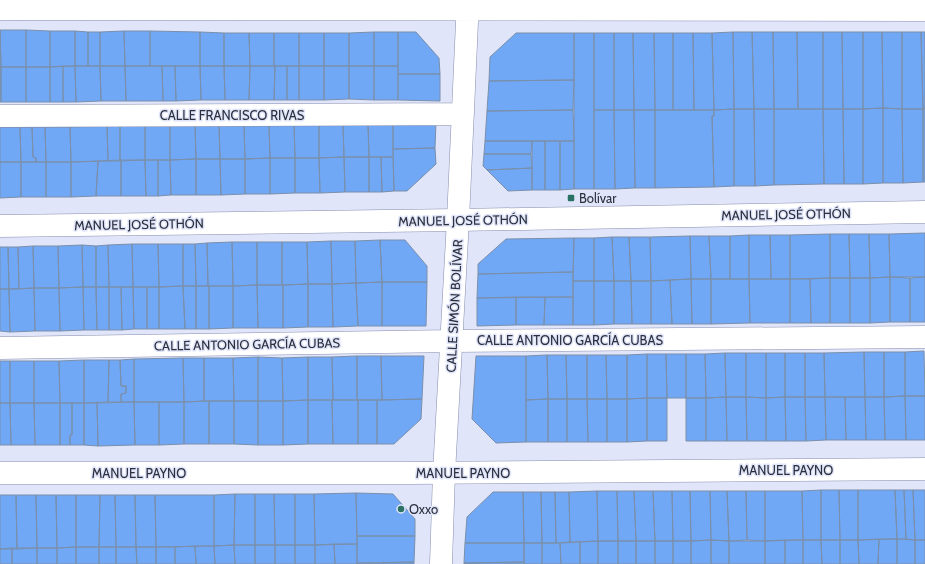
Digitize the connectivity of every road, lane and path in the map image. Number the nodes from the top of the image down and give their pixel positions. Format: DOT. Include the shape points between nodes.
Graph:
graph roads {
  1 [pos="268,5"];
  2 [pos="468,5"];
  3 [pos="0,10"];
  4 [pos="925,10"];
  5 [pos="463,114"];
  6 [pos="0,116"];
  7 [pos="925,212"];
  8 [pos="458,220"];
  9 [pos="0,226"];
  10 [pos="925,337"];
  11 [pos="452,341"];
  12 [pos="0,348"];
  13 [pos="925,469"];
  14 [pos="0,473"];
  15 [pos="444,473"];
  16 [pos="441,564"];
  1 -- 2 [label="street"];
  1 -- 3 [label="street"];
  2 -- 4 [label="street"];
  2 -- 5 [label="street, CALLE SIMÓN BOLÍVAR"];
  5 -- 6 [label="street, CALLE FRANCISCO RIVAS"];
  5 -- 8 [label="street, CALLE SIMÓN BOLÍVAR"];
  7 -- 8 [label="street, MANUEL JOSÉ OTHÓN"];
  8 -- 9 [label="street, MANUEL JOSÉ OTHÓN"];
  8 -- 11 [label="street, CALLE SIMÓN BOLÍVAR"];
  10 -- 11 [label="street, CALLE ANTONIO GARCÍA CUBAS"];
  11 -- 12 [label="street, CALLE ANTONIO GARCÍA CUBAS"];
  11 -- 15 [label="street, CALLE SIMÓN BOLÍVAR"];
  13 -- 15 [label="street, MANUEL PAYNO"];
  14 -- 15 [label="street, MANUEL PAYNO"];
  15 -- 16 [label="street, CALLE SIMÓN BOLÍVAR"];
}
